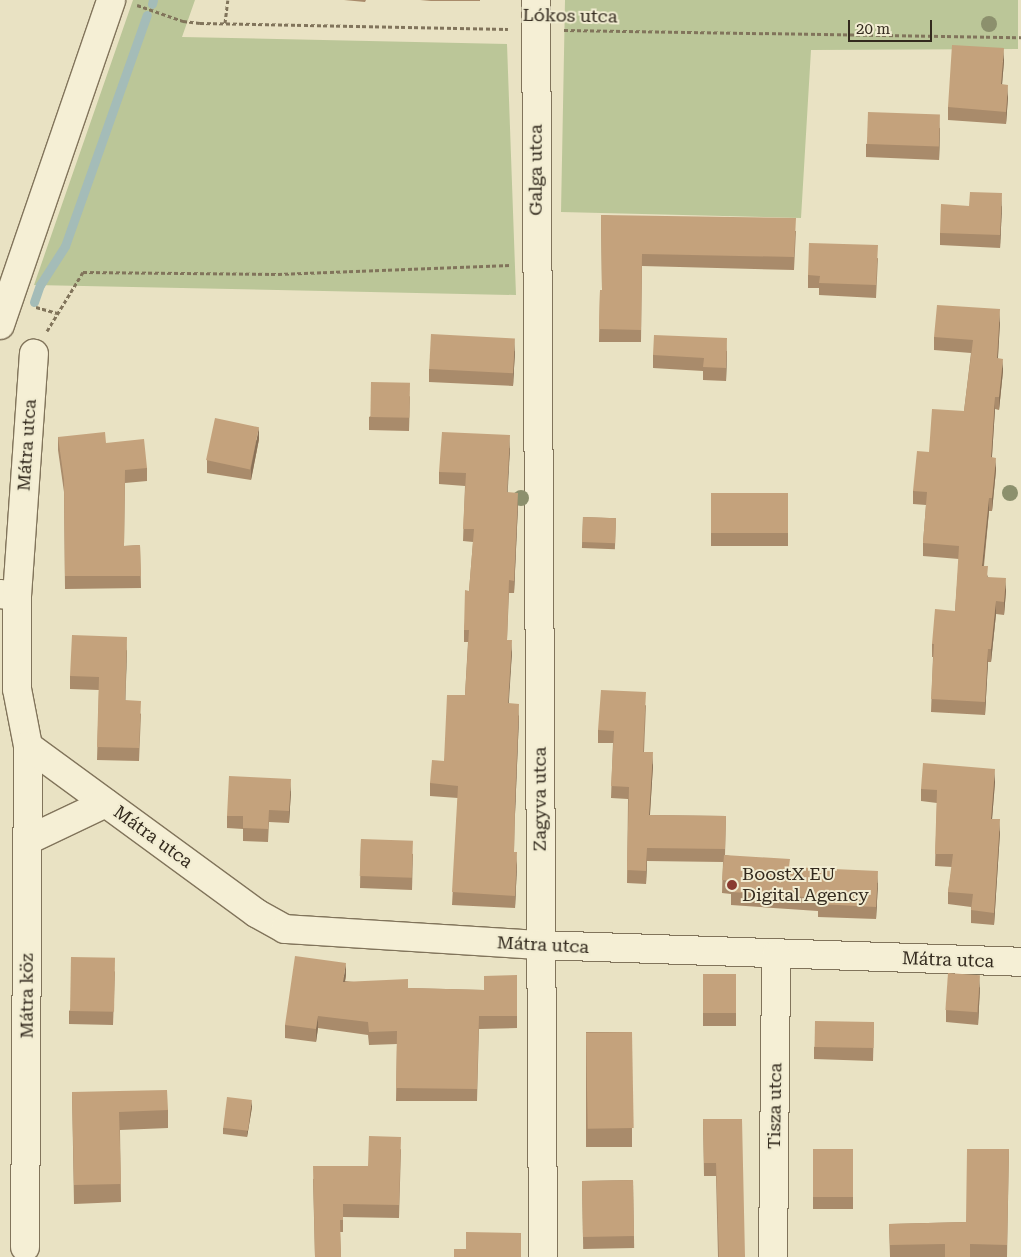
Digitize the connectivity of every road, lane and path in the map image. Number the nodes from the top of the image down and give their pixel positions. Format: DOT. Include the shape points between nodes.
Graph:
graph roads {
  1 [pos="228,0"];
  2 [pos="536,0"];
  3 [pos="121,2"];
  4 [pos="225,23"];
  5 [pos="535,29"];
  6 [pos="1021,37"];
  7 [pos="536,264"];
  8 [pos="0,325"];
  9 [pos="537,340"];
  10 [pos="34,354"];
  11 [pos="8,595"];
  12 [pos="28,746"];
  13 [pos="106,803"];
  14 [pos="28,840"];
  15 [pos="540,945"];
  16 [pos="776,955"];
  17 [pos="1021,962"];
  18 [pos="26,1247"];
  19 [pos="543,1257"];
  20 [pos="773,1257"];
  1 -- 4 [label="path"];
  2 -- 5 [label="street, Galga utca"];
  3 -- 4 [label="path, Lókos utca" via="183,21"];
  3 -- 8 [label="street"];
  4 -- 5 [label="path, Lókos utca"];
  5 -- 6 [label="path, Lókos utca"];
  5 -- 7 [label="street, Galga utca"];
  7 -- 9 [label="street, Galga utca"];
  7 -- 10 [label="path" via="278,274 83,272"];
  9 -- 15 [label="street, Zagyva utca"];
  10 -- 11 [label="street, Mátra utca"];
  11 -- 12 [label="street, Mátra utca" via="17,689"];
  12 -- 13 [label="street, Mátra utca"];
  12 -- 14 [label="street, Mátra köz"];
  13 -- 14 [label="street, Mátra utca"];
  13 -- 15 [label="street, Mátra utca" via="256,913 285,928"];
  14 -- 18 [label="street, Mátra köz"];
  15 -- 16 [label="street, Mátra utca"];
  15 -- 19 [label="street, Zagyva utca"];
  16 -- 17 [label="street, Mátra utca"];
  16 -- 20 [label="street, Tisza utca"];
}
